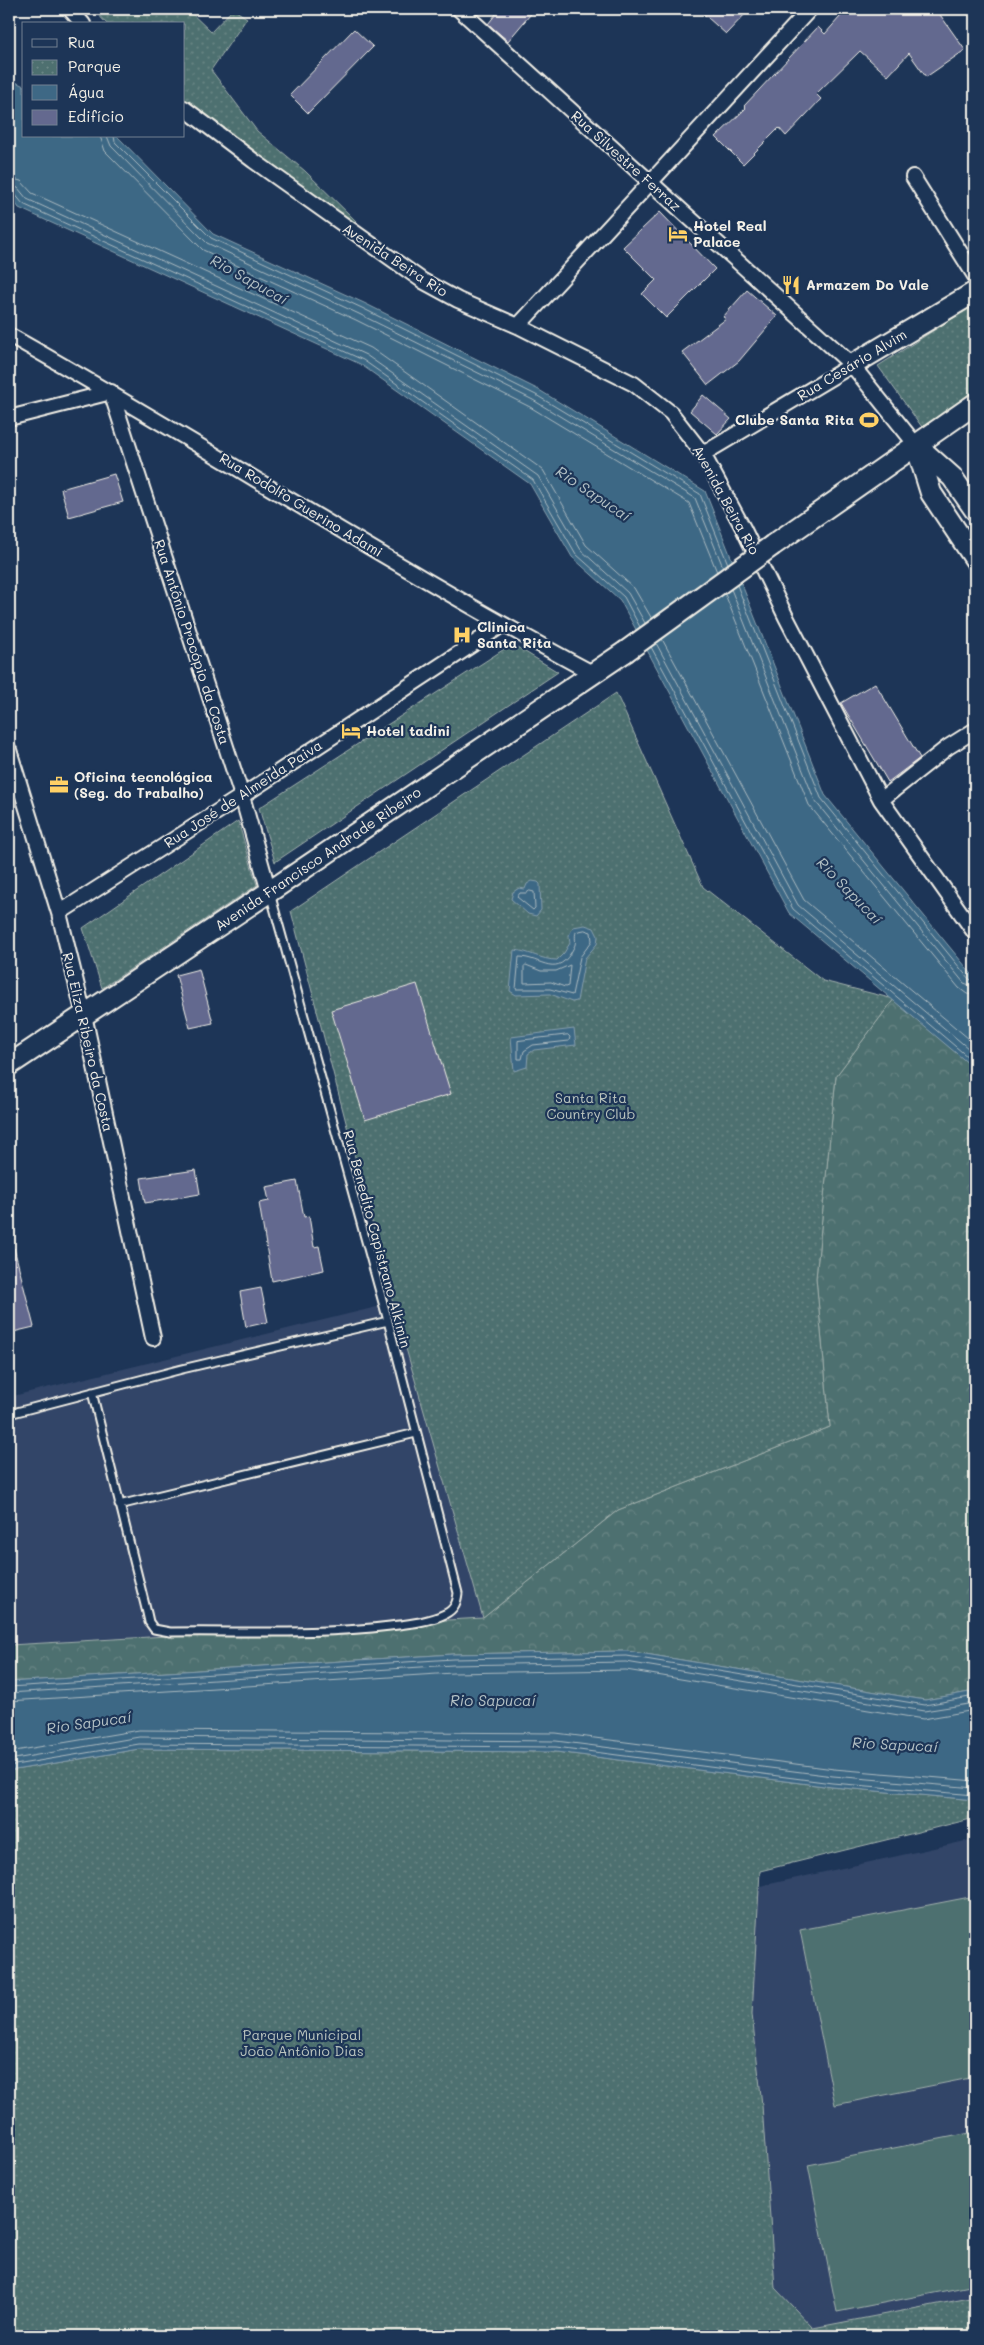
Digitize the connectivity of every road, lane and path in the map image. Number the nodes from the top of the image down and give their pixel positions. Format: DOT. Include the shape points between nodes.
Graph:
graph roads {
  1 [pos="70,9"];
  2 [pos="459,9"];
  3 [pos="810,9"];
  4 [pos="81,22"];
  5 [pos="185,109"];
  6 [pos="913,177"];
  7 [pos="649,182"];
  8 [pos="975,276"];
  9 [pos="975,292"];
  10 [pos="518,326"];
  11 [pos="9,335"];
  12 [pos="852,365"];
  13 [pos="111,392"];
  14 [pos="975,404"];
  15 [pos="9,418"];
  16 [pos="916,445"];
  17 [pos="703,454"];
  18 [pos="975,510"];
  19 [pos="975,558"];
  20 [pos="502,625"];
  21 [pos="594,674"];
  22 [pos="975,730"];
  23 [pos="9,750"];
  24 [pos="242,796"];
  25 [pos="881,800"];
  26 [pos="269,892"];
  27 [pos="59,913"];
  28 [pos="975,933"];
  29 [pos="84,1015"];
  30 [pos="9,1065"];
  31 [pos="388,1321"];
  32 [pos="153,1338"];
  33 [pos="92,1392"];
  34 [pos="9,1414"];
  35 [pos="416,1433"];
  36 [pos="119,1505"];
  1 -- 4 [label="street"];
  2 -- 7 [label="street, Rua Silvestre Ferraz"];
  3 -- 7 [label="street"];
  5 -- 10 [label="street, Avenida Beira Rio" via="423,280 458,300"];
  6 -- 8 [label="street"];
  7 -- 10 [label="street"];
  7 -- 12 [label="street, Rua Silvestre Ferraz"];
  9 -- 12 [label="main road, Rua Cesário Alvim"];
  10 -- 17 [label="street, Avenida Beira Rio" via="634,384 671,413"];
  11 -- 13 [label="street, Rua Rodolfo Guerino Adami"];
  12 -- 16 [label="street, Rua Silvestre Ferraz"];
  12 -- 17 [label="street, Rua Cesário Alvim"];
  13 -- 15 [label="street"];
  13 -- 20 [label="street, Rua Rodolfo Guerino Adami"];
  13 -- 24 [label="street, Rua Antônio Procópio da Costa"];
  14 -- 16 [label="main road, Avenida Francisco Andrade Ribeiro"];
  16 -- 18 [label="main road" via="952,477"];
  16 -- 19 [label="main road" via="931,493"];
  16 -- 21 [label="main road, Avenida Francisco Andrade Ribeiro, bridge"];
  17 -- 25 [label="street, Avenida Beira Rio" via="744,528 786,617"];
  20 -- 21 [label="street, Rua Rodolfo Guerino Adami"];
  20 -- 24 [label="street, Rua José de Almeida Paiva"];
  21 -- 26 [label="main road, Avenida Francisco Andrade Ribeiro"];
  22 -- 25 [label="street"];
  23 -- 27 [label="street, Rua Eliza Ribeiro da Costa"];
  24 -- 26 [label="street, Rua Antônio Procópio da Costa"];
  24 -- 27 [label="street, Rua José de Almeida Paiva"];
  25 -- 28 [label="street, Avenida Beira Rio"];
  26 -- 29 [label="main road, Avenida Francisco Andrade Ribeiro"];
  26 -- 31 [label="lane, Rua Benedito Capistrano Alkimin"];
  27 -- 29 [label="street, Rua Eliza Ribeiro da Costa"];
  29 -- 30 [label="main road, Avenida Francisco Andrade Ribeiro"];
  29 -- 32 [label="street, Rua Eliza Ribeiro da Costa"];
  31 -- 33 [label="lane"];
  31 -- 35 [label="lane, Rua Benedito Capistrano Alkimin"];
  33 -- 34 [label="lane"];
  33 -- 36 [label="lane"];
  35 -- 36 [label="lane"];
  35 -- 36 [label="lane, Rua Benedito Capistrano Alkimin" via="458,1593 454,1608 445,1614 393,1626 338,1631 154,1629 149,1622"];
}
